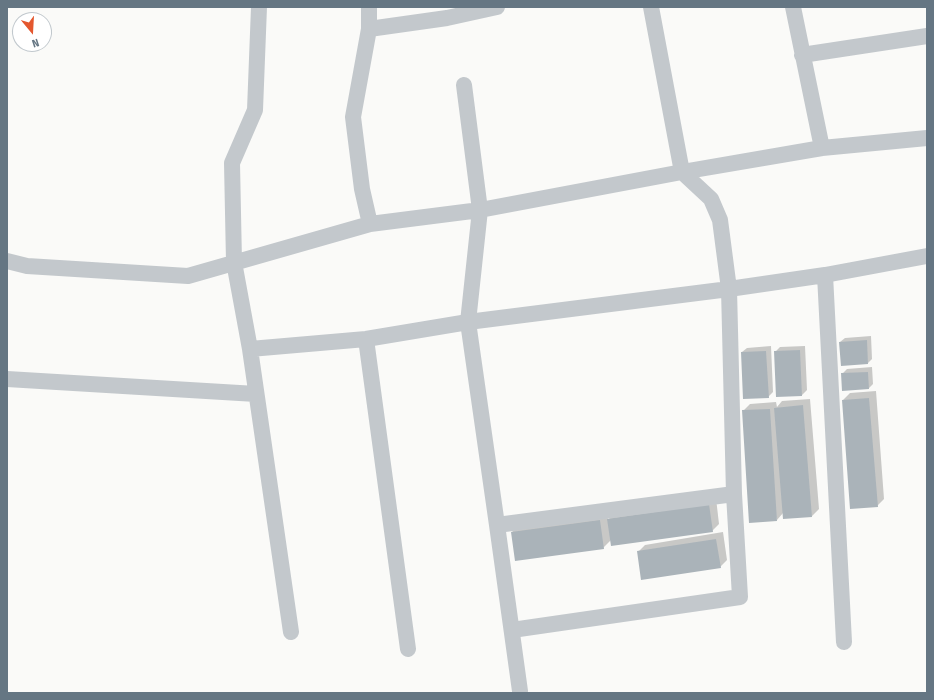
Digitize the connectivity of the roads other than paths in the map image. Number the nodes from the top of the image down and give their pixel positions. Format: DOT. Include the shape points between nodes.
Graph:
graph roads {
  1 [pos="258,7"];
  2 [pos="369,7"];
  3 [pos="497,7"];
  4 [pos="651,7"];
  5 [pos="793,7"];
  6 [pos="370,29"];
  7 [pos="927,36"];
  8 [pos="802,55"];
  9 [pos="464,85"];
  10 [pos="927,138"];
  11 [pos="822,148"];
  12 [pos="682,172"];
  13 [pos="480,210"];
  14 [pos="370,224"];
  15 [pos="927,256"];
  16 [pos="7,261"];
  17 [pos="234,262"];
  18 [pos="825,275"];
  19 [pos="729,289"];
  20 [pos="468,322"];
  21 [pos="366,339"];
  22 [pos="250,349"];
  23 [pos="7,379"];
  24 [pos="256,394"];
  25 [pos="734,494"];
  26 [pos="497,525"];
  27 [pos="512,630"];
  28 [pos="291,632"];
  29 [pos="844,642"];
  30 [pos="408,649"];
  31 [pos="520,691"];
  1 -- 17 [label="street" via="255,110 232,163"];
  2 -- 6 [label="street"];
  3 -- 6 [label="street" via="447,18"];
  4 -- 12 [label="street"];
  5 -- 8 [label="street"];
  6 -- 14 [label="street" via="353,117 362,189"];
  7 -- 8 [label="street"];
  8 -- 11 [label="street"];
  9 -- 13 [label="street"];
  10 -- 11 [label="street"];
  11 -- 12 [label="street"];
  12 -- 13 [label="street"];
  12 -- 19 [label="street" via="711,199 720,220"];
  13 -- 14 [label="street"];
  13 -- 20 [label="street"];
  14 -- 17 [label="street"];
  15 -- 18 [label="street"];
  16 -- 17 [label="street" via="27,266 188,276"];
  17 -- 22 [label="street"];
  18 -- 19 [label="street"];
  18 -- 29 [label="street"];
  19 -- 20 [label="street"];
  19 -- 25 [label="street"];
  20 -- 21 [label="street"];
  20 -- 26 [label="street"];
  21 -- 22 [label="street"];
  21 -- 30 [label="street"];
  22 -- 24 [label="street"];
  23 -- 24 [label="street"];
  24 -- 28 [label="street"];
  25 -- 26 [label="street"];
  25 -- 27 [label="street" via="740,597"];
  26 -- 27 [label="street"];
  27 -- 31 [label="street"];
}
